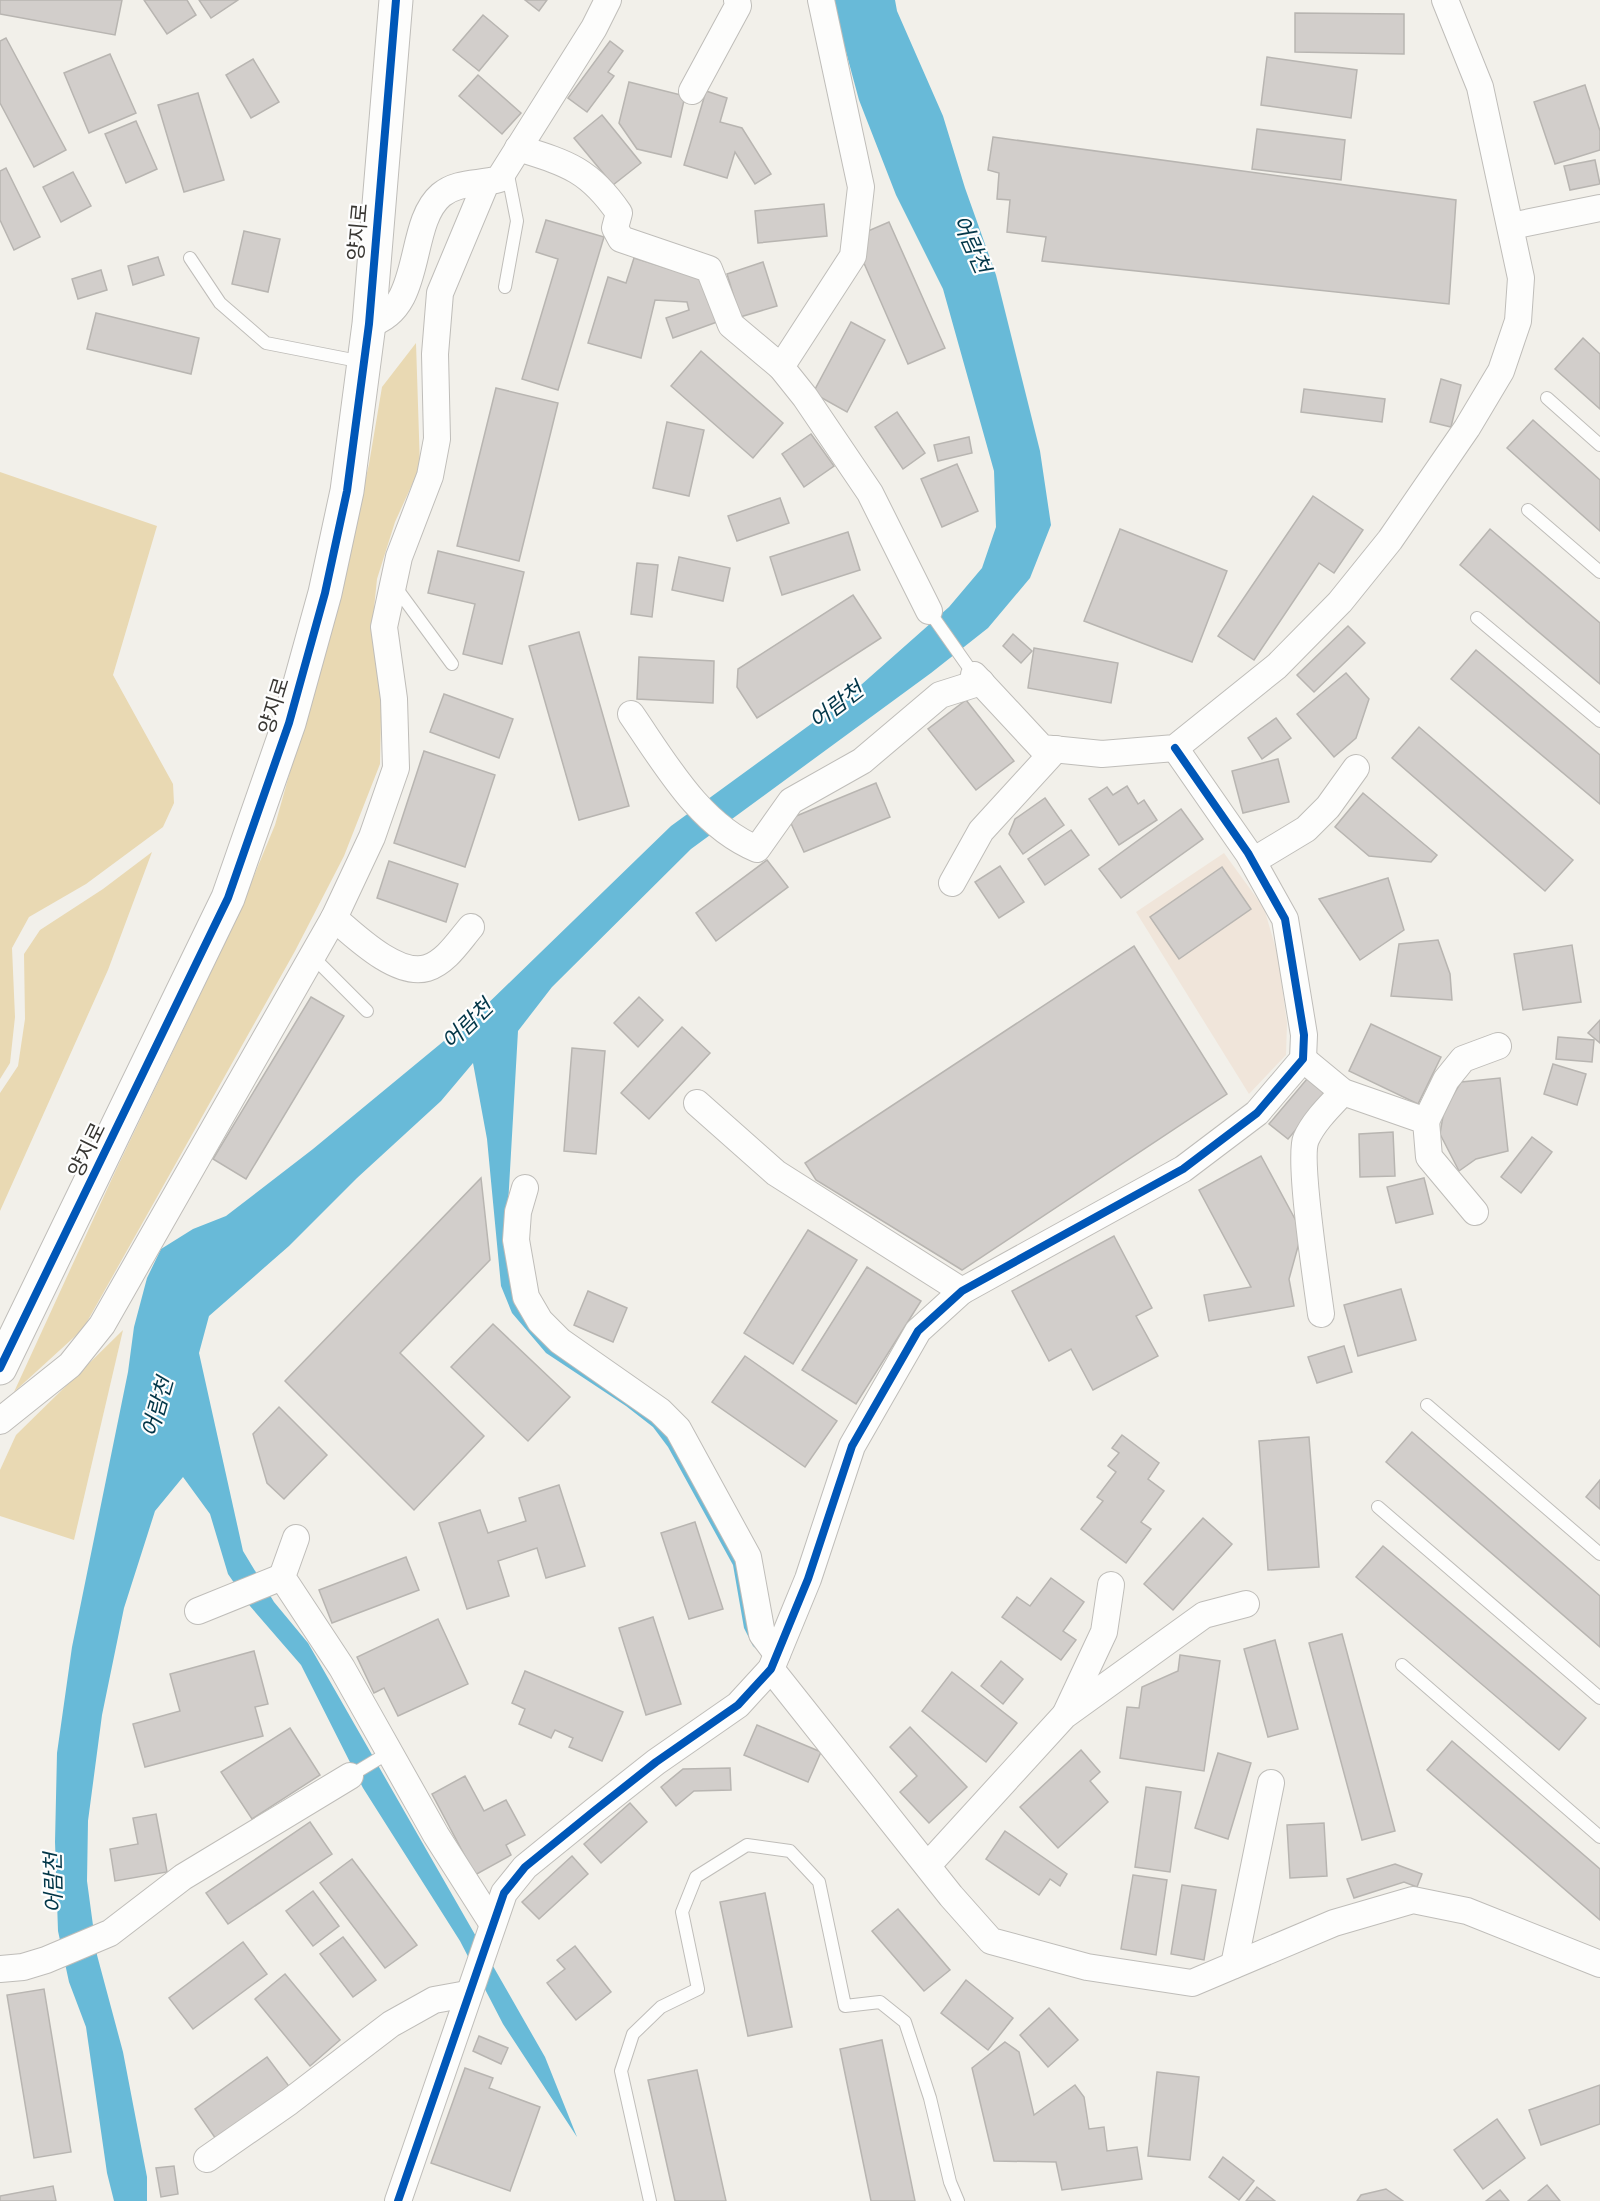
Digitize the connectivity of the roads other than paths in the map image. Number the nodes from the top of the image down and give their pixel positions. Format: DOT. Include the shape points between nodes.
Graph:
graph roads {
  1 [pos="396,0"];
  2 [pos="608,0"];
  3 [pos="737,0"];
  4 [pos="821,0"];
  5 [pos="1445,0"];
  6 [pos="692,91"];
  7 [pos="512,157"];
  8 [pos="486,183"];
  9 [pos="1600,208"];
  10 [pos="1511,226"];
  11 [pos="190,258"];
  12 [pos="505,288"];
  13 [pos="369,324"];
  14 [pos="364,362"];
  15 [pos="780,367"];
  16 [pos="1547,398"];
  17 [pos="1600,445"];
  18 [pos="1528,510"];
  19 [pos="1600,572"];
  20 [pos="393,584"];
  21 [pos="928,611"];
  22 [pos="1477,618"];
  23 [pos="452,664"];
  24 [pos="977,679"];
  25 [pos="631,714"];
  26 [pos="1600,721"];
  27 [pos="1175,748"];
  28 [pos="1056,749"];
  29 [pos="1356,768"];
  30 [pos="1253,861"];
  31 [pos="952,883"];
  32 [pos="334,918"];
  33 [pos="471,927"];
  34 [pos="312,956"];
  35 [pos="367,1011"];
  36 [pos="1498,1046"];
  37 [pos="1303,1059"];
  38 [pos="1343,1092"];
  39 [pos="697,1103"];
  40 [pos="1426,1121"];
  41 [pos="525,1188"];
  42 [pos="1475,1212"];
  43 [pos="962,1291"];
  44 [pos="1321,1314"];
  45 [pos="0,1368"];
  46 [pos="1427,1405"];
  47 [pos="0,1421"];
  48 [pos="1378,1507"];
  49 [pos="296,1538"];
  50 [pos="1600,1554"];
  51 [pos="282,1576"];
  52 [pos="1111,1585"];
  53 [pos="1246,1604"];
  54 [pos="198,1611"];
  55 [pos="774,1661"];
  56 [pos="1402,1665"];
  57 [pos="1600,1698"];
  58 [pos="1064,1716"];
  59 [pos="388,1753"];
  60 [pos="350,1776"];
  61 [pos="1271,1783"];
  62 [pos="1600,1837"];
  63 [pos="928,1865"];
  64 [pos="492,1923"];
  65 [pos="1600,1964"];
  66 [pos="1234,1965"];
  67 [pos="0,1969"];
  68 [pos="470,1988"];
  69 [pos="207,2159"];
  70 [pos="398,2201"];
  71 [pos="650,2201"];
  72 [pos="958,2201"];
  1 -- 13 [label="street, 양지로"];
  2 -- 7 [label="street"];
  3 -- 6 [label="street" via="738,6"];
  4 -- 15 [label="street" via="861,187 853,256"];
  5 -- 10 [label="street" via="1480,87"];
  7 -- 8 [label="street" via="499,179"];
  7 -- 12 [label="lane" via="517,221"];
  7 -- 15 [label="street" via="576,168 596,184 619,213 615,228 621,239 709,269 730,325"];
  8 -- 13 [label="street" via="460,184 441,196 425,216 402,298 378,322"];
  8 -- 20 [label="street" via="440,293 435,354 437,439 430,476 399,557"];
  9 -- 10 [label="street"];
  10 -- 27 [label="street" via="1521,278 1518,321 1500,370 1467,428 1390,540 1340,602 1277,666"];
  11 -- 14 [label="lane" via="219,303 266,343"];
  13 -- 14 [label="street, 양지로"];
  14 -- 45 [label="street, 양지로" via="347,491 325,593 289,723 228,898"];
  15 -- 21 [label="street" via="870,493"];
  16 -- 17 [label="lane"];
  18 -- 19 [label="lane"];
  20 -- 23 [label="lane"];
  20 -- 32 [label="street" via="384,627 394,699 396,768 372,837"];
  21 -- 24 [label="lane"];
  22 -- 26 [label="lane"];
  24 -- 25 [label="street" via="940,695 862,761 791,801 757,849 738,841 687,795"];
  24 -- 28 [label="street" via="1042,748"];
  27 -- 28 [label="street" via="1102,754"];
  27 -- 30 [label="street"];
  28 -- 31 [label="street" via="981,831"];
  29 -- 30 [label="street" via="1328,807 1306,829"];
  30 -- 37 [label="street" via="1285,919 1304,1035"];
  32 -- 33 [label="street" via="400,966 426,968 445,957"];
  32 -- 34 [label="street"];
  34 -- 35 [label="lane"];
  34 -- 47 [label="street" via="102,1325 70,1365"];
  36 -- 40 [label="street" via="1463,1059 1446,1080"];
  37 -- 38 [label="street"];
  37 -- 43 [label="street" via="1257,1113 1183,1169"];
  38 -- 40 [label="street"];
  38 -- 44 [label="street" via="1305,1141"];
  39 -- 43 [label="street" via="776,1173"];
  40 -- 42 [label="street" via="1429,1157"];
  41 -- 55 [label="street" via="516,1240 526,1297 540,1321 560,1341 660,1411 678,1429 748,1557 762,1634"];
  43 -- 55 [label="street" via="918,1331 852,1446 808,1579"];
  46 -- 50 [label="lane"];
  48 -- 57 [label="lane"];
  49 -- 51 [label="street"];
  51 -- 54 [label="street"];
  51 -- 59 [label="street" via="342,1668"];
  52 -- 58 [label="street" via="1104,1632"];
  53 -- 58 [label="street" via="1204,1616"];
  55 -- 63 [label="street"];
  55 -- 64 [label="street" via="738,1705 656,1762 525,1868 504,1893"];
  56 -- 62 [label="lane"];
  58 -- 63 [label="street"];
  59 -- 60 [label="lane"];
  59 -- 64 [label="street"];
  60 -- 67 [label="street" via="183,1877 110,1933 46,1960"];
  61 -- 66 [label="street"];
  63 -- 66 [label="street" via="991,1941 1087,1967 1192,1983"];
  64 -- 68 [label="street"];
  65 -- 66 [label="street" via="1467,1911 1413,1900 1334,1923"];
  68 -- 69 [label="street" via="434,2000 391,2024"];
  68 -- 70 [label="street"];
  71 -- 72 [label="lane" via="621,2071 633,2034 661,2007 698,1989 682,1911 696,1877 747,1845 790,1851 819,1882 844,2006 880,2002 905,2022"];
}
